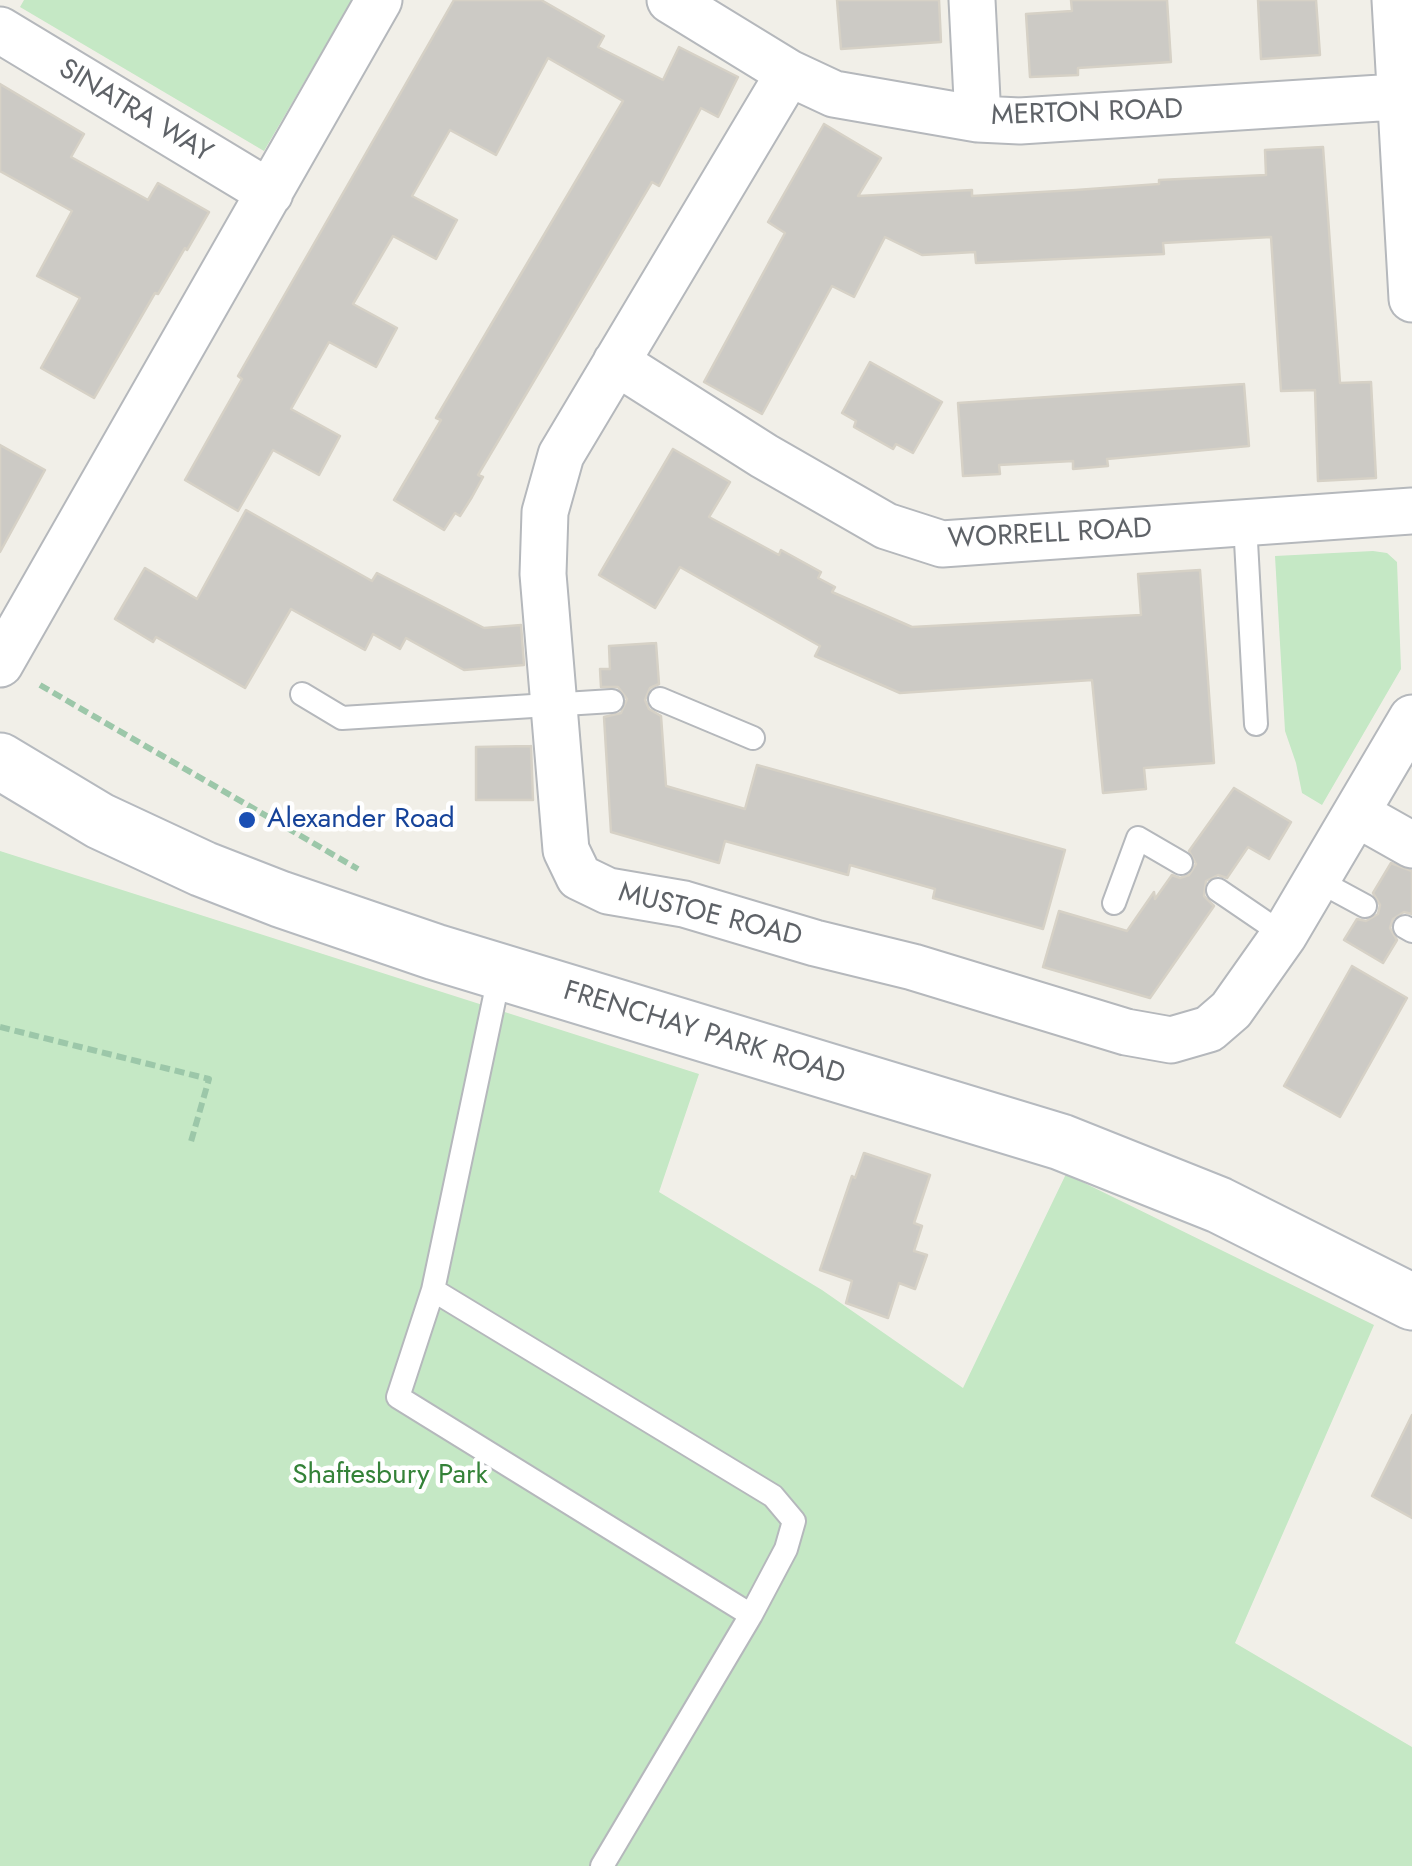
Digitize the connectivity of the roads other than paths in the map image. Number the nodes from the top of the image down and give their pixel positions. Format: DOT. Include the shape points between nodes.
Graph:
graph roads {
  1 [pos="379,0"];
  2 [pos="670,0"];
  3 [pos="972,0"];
  4 [pos="1395,0"];
  5 [pos="0,30"];
  6 [pos="789,73"];
  7 [pos="1407,97"];
  8 [pos="978,119"];
  9 [pos="270,193"];
  10 [pos="1411,277"];
  11 [pos="616,362"];
  12 [pos="1412,511"];
  13 [pos="1244,523"];
  14 [pos="0,663"];
  15 [pos="302,694"];
  16 [pos="660,699"];
  17 [pos="612,702"];
  18 [pos="552,706"];
  19 [pos="1412,718"];
  20 [pos="1256,724"];
  21 [pos="753,738"];
  22 [pos="0,761"];
  23 [pos="1357,814"];
  24 [pos="1412,845"];
  25 [pos="1180,863"];
  26 [pos="1317,880"];
  27 [pos="1218,890"];
  28 [pos="1114,903"];
  29 [pos="1365,906"];
  30 [pos="1284,935"];
  31 [pos="500,972"];
  32 [pos="433,1290"];
  33 [pos="1412,1302"];
  34 [pos="751,1616"];
  35 [pos="602,1866"];
  1 -- 9 [label="street"];
  2 -- 6 [label="street, MERTON ROAD"];
  3 -- 8 [label="street"];
  4 -- 7 [label="street"];
  5 -- 9 [label="street, SINATRA WAY"];
  6 -- 8 [label="street, MERTON ROAD" via="834,94"];
  6 -- 11 [label="street, MUSTOE ROAD"];
  7 -- 8 [label="street, MERTON ROAD"];
  7 -- 10 [label="street"];
  9 -- 14 [label="street"];
  11 -- 13 [label="street, WORRELL ROAD" via="886,526 942,544"];
  11 -- 18 [label="street, MUSTOE ROAD" via="561,454 544,512"];
  12 -- 13 [label="street, WORRELL ROAD"];
  13 -- 20 [label="lane"];
  15 -- 18 [label="lane" via="342,718"];
  16 -- 21 [label="lane"];
  17 -- 18 [label="lane"];
  18 -- 30 [label="street, MUSTOE ROAD" via="568,857 579,877 608,891 704,909 1161,1040 1197,1034 1221,1021"];
  19 -- 23 [label="street, MUSTOE ROAD"];
  22 -- 31 [label="main road, FRENCHAY PARK ROAD" via="100,821 203,868"];
  23 -- 24 [label="street"];
  23 -- 26 [label="street, MUSTOE ROAD"];
  25 -- 28 [label="lane" via="1138,838"];
  26 -- 29 [label="lane"];
  26 -- 30 [label="street, MUSTOE ROAD"];
  27 -- 30 [label="lane"];
  31 -- 32 [label="lane"];
  31 -- 33 [label="main road, FRENCHAY PARK ROAD" via="1061,1142 1219,1205"];
  32 -- 34 [label="lane" via="398,1397"];
  32 -- 34 [label="lane" via="773,1496 794,1521"];
  34 -- 35 [label="lane"];
}
